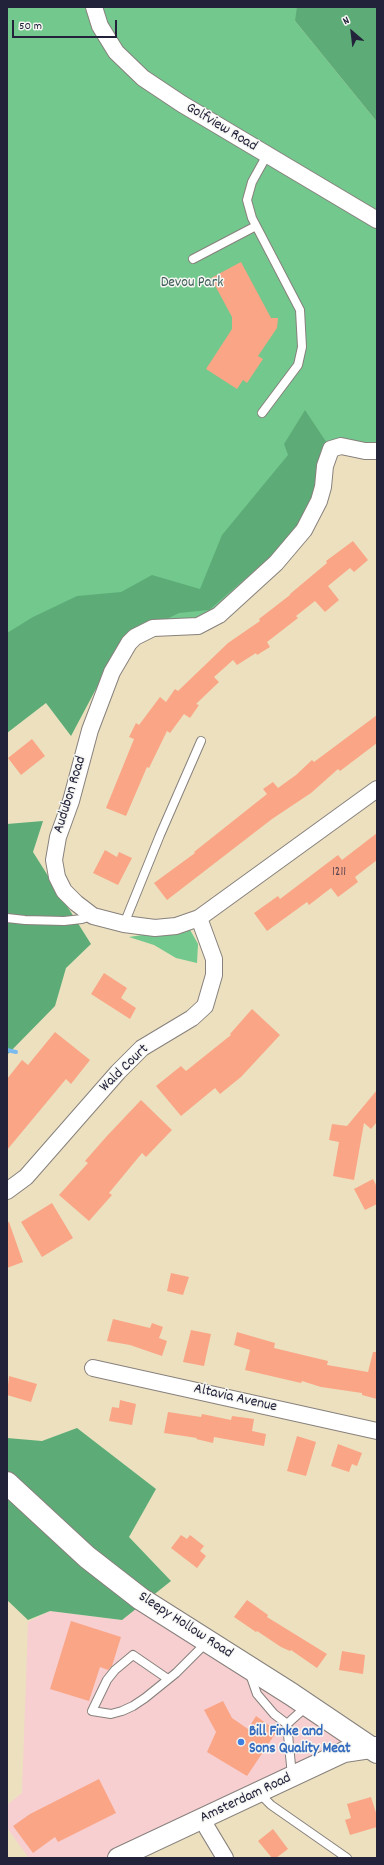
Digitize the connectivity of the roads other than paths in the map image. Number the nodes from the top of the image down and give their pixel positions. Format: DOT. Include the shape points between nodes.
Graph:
graph roads {
  1 [pos="94,7"];
  2 [pos="266,154"];
  3 [pos="377,220"];
  4 [pos="256,226"];
  5 [pos="193,259"];
  6 [pos="262,413"];
  7 [pos="377,450"];
  8 [pos="200,741"];
  9 [pos="377,789"];
  10 [pos="93,916"];
  11 [pos="7,918"];
  12 [pos="199,918"];
  13 [pos="124,924"];
  14 [pos="7,1191"];
  15 [pos="93,1368"];
  16 [pos="377,1431"];
  17 [pos="7,1483"];
  18 [pos="208,1642"];
  19 [pos="248,1666"];
  20 [pos="168,1679"];
  21 [pos="308,1705"];
  22 [pos="287,1724"];
  23 [pos="375,1749"];
  24 [pos="292,1777"];
  25 [pos="259,1793"];
  26 [pos="204,1819"];
  27 [pos="118,1858"];
  28 [pos="225,1858"];
  29 [pos="347,1858"];
  1 -- 2 [label="street, Golfview Road" via="100,26 116,52 143,78"];
  2 -- 3 [label="street, Golfview Road"];
  2 -- 4 [label="lane" via="252,182 247,200"];
  4 -- 5 [label="lane"];
  4 -- 6 [label="lane" via="300,310 302,347 298,365"];
  7 -- 10 [label="street, Audubon Road" via="341,446 330,449 319,501 304,530 276,563 219,616 198,626 153,628 129,643 112,672 90,730 71,801 58,837 54,860 57,877 64,891"];
  8 -- 13 [label="lane"];
  9 -- 12 [label="street, Audubon Road"];
  10 -- 11 [label="lane" via="64,921"];
  10 -- 13 [label="street, Audubon Road"];
  12 -- 13 [label="street, Audubon Road" via="176,926 155,928"];
  12 -- 14 [label="street, Wald Court" via="214,959 214,975 205,1006 192,1018 142,1048 26,1178"];
  15 -- 16 [label="street, Altavia Avenue"];
  17 -- 18 [label="main road, Sleepy Hollow Road" via="87,1557 141,1599"];
  18 -- 19 [label="main road, Sleepy Hollow Road"];
  18 -- 20 [label="lane"];
  19 -- 21 [label="main road, Sleepy Hollow Road"];
  19 -- 22 [label="lane" via="257,1694 274,1714"];
  20 -- 20 [label="lane" via="145,1698 122,1711 111,1714 92,1711 107,1680 133,1655"];
  21 -- 22 [label="lane"];
  21 -- 23 [label="main road, Sleepy Hollow Road"];
  22 -- 24 [label="lane"];
  23 -- 24 [label="street, Amsterdam Road" via="344,1752"];
  24 -- 25 [label="street, Amsterdam Road"];
  25 -- 26 [label="street, Amsterdam Road"];
  25 -- 29 [label="lane" via="270,1805"];
  26 -- 27 [label="street, Amsterdam Road"];
  26 -- 28 [label="street"];
}
